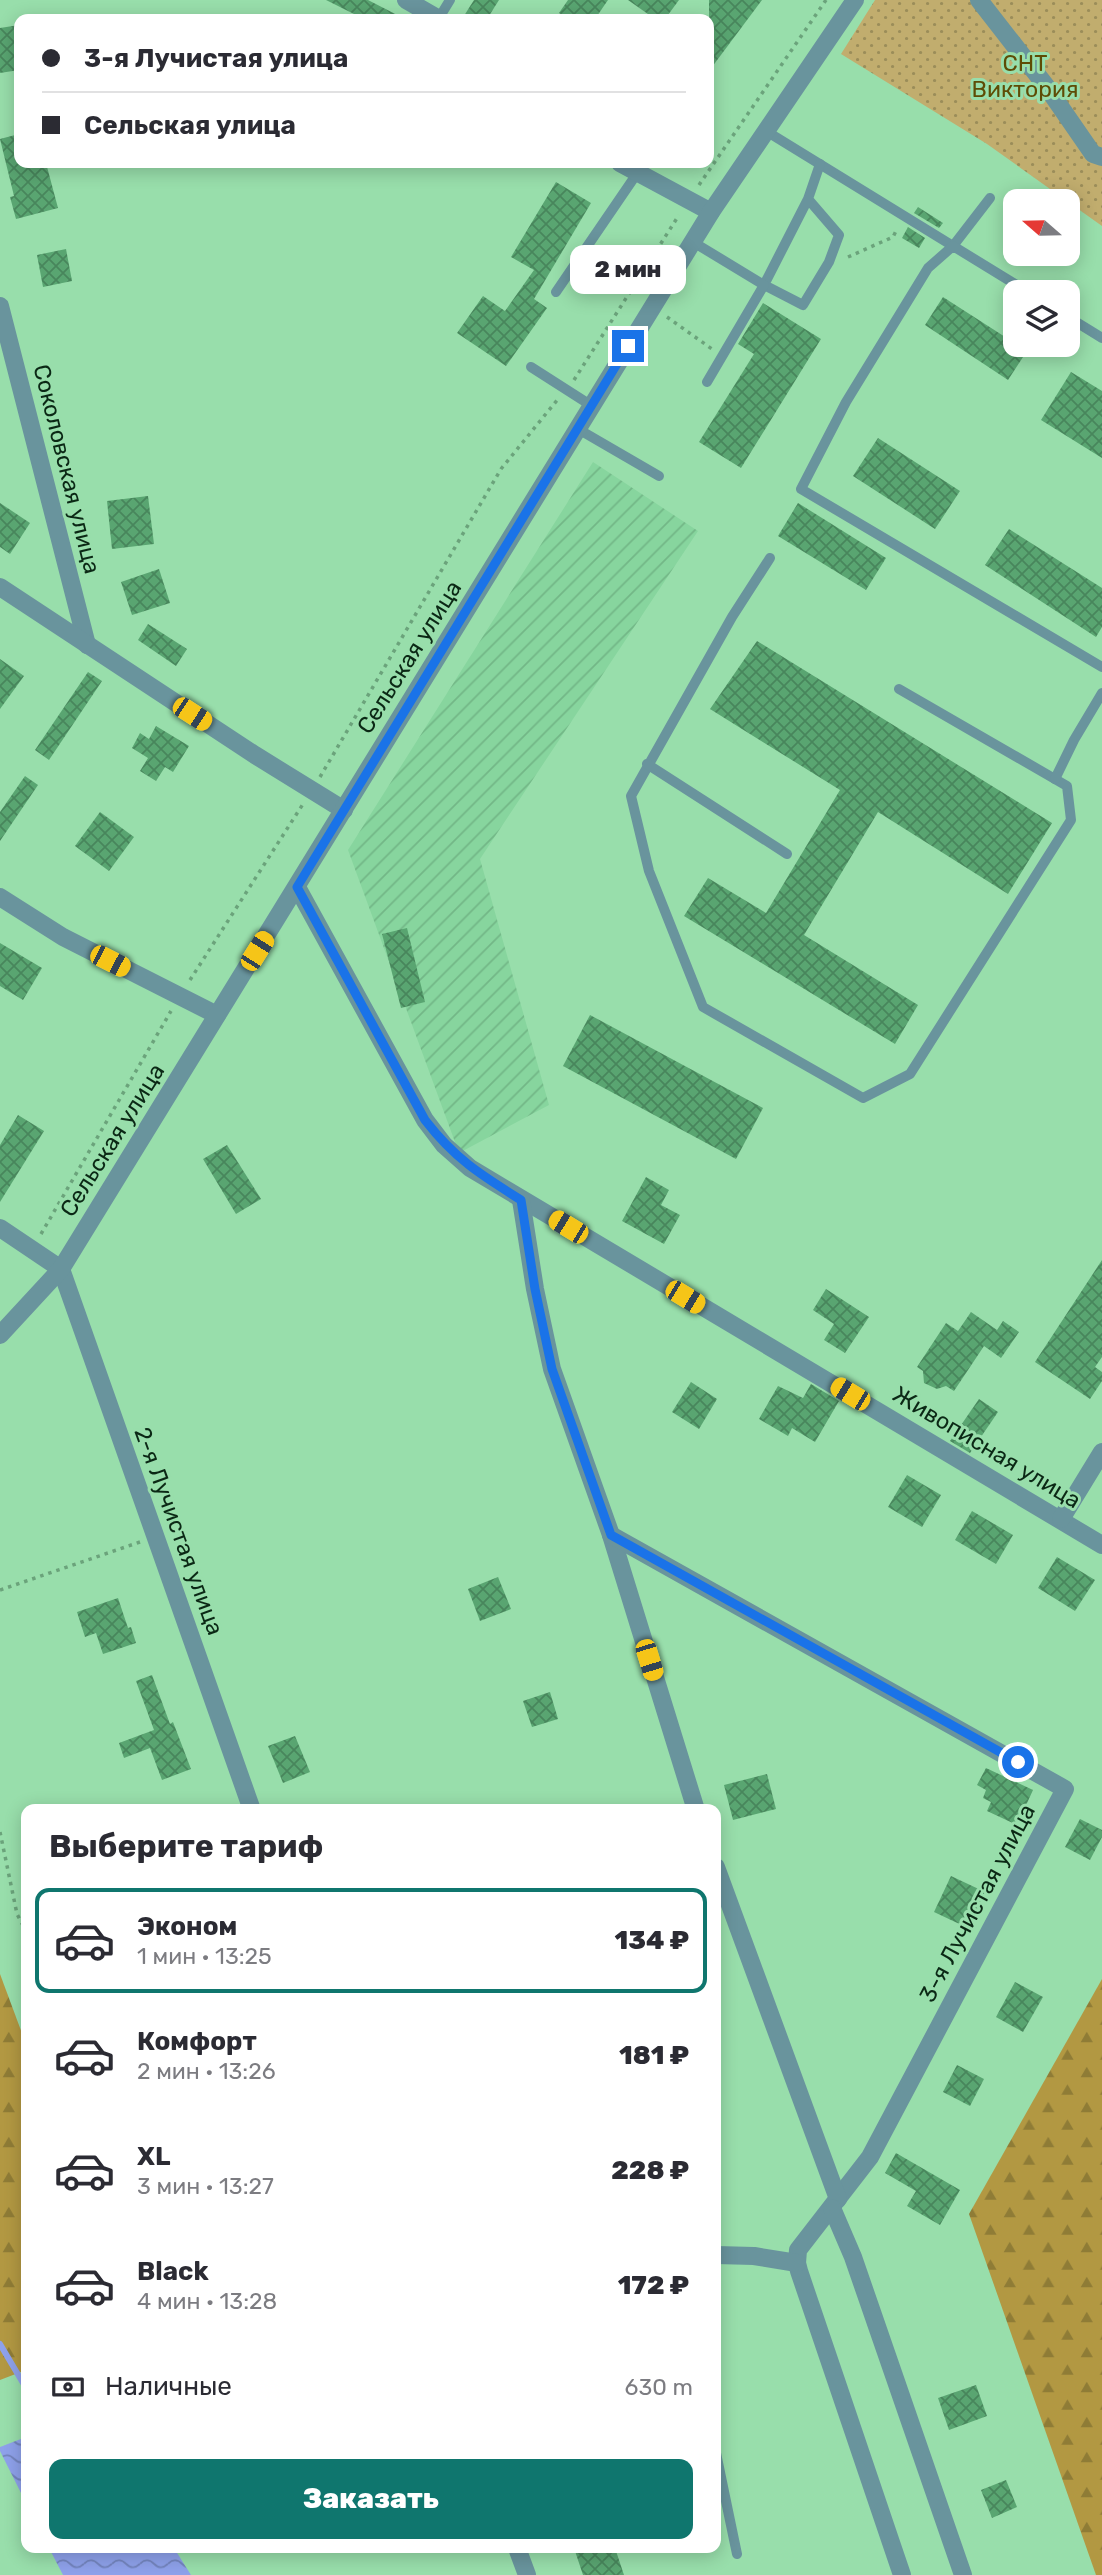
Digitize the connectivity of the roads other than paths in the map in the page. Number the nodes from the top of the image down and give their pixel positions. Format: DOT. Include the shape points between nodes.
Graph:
graph roads {
  1 [pos="406,0"];
  2 [pos="855,0"];
  3 [pos="979,0"];
  4 [pos="430,14"];
  5 [pos="766,131"];
  6 [pos="1102,158"];
  7 [pos="820,164"];
  8 [pos="630,168"];
  9 [pos="638,172"];
  10 [pos="990,198"];
  11 [pos="808,199"];
  12 [pos="711,212"];
  13 [pos="693,242"];
  14 [pos="953,246"];
  15 [pos="1008,280"];
  16 [pos="764,285"];
  17 [pos="556,292"];
  18 [pos="0,306"];
  19 [pos="1080,324"];
  20 [pos="1102,338"];
  21 [pos="531,367"];
  22 [pos="707,382"];
  23 [pos="592,406"];
  24 [pos="578,429"];
  25 [pos="659,476"];
  26 [pos="770,558"];
  27 [pos="0,587"];
  28 [pos="88,645"];
  29 [pos="1102,667"];
  30 [pos="899,689"];
  31 [pos="1102,693"];
  32 [pos="647,764"];
  33 [pos="1055,779"];
  34 [pos="344,810"];
  35 [pos="788,854"];
  36 [pos="297,887"];
  37 [pos="0,897"];
  38 [pos="217,1016"];
  39 [pos="521,1200"];
  40 [pos="0,1228"];
  41 [pos="61,1269"];
  42 [pos="0,1335"];
  43 [pos="1102,1452"];
  44 [pos="1061,1519"];
  45 [pos="611,1535"];
  46 [pos="1102,1545"];
  47 [pos="250,1804"];
  48 [pos="694,1804"];
  49 [pos="721,1881"];
  50 [pos="835,2204"];
  51 [pos="721,2255"];
  52 [pos="797,2263"];
  53 [pos="721,2477"];
  54 [pos="519,2553"];
  55 [pos="737,2554"];
  56 [pos="527,2575"];
  57 [pos="902,2575"];
  58 [pos="963,2575"];
  1 -- 4 [label="street"];
  2 -- 5 [label="street, Сельская улица"];
  3 -- 6 [label="street" via="1093,154"];
  5 -- 7 [label="lane"];
  5 -- 12 [label="street, Сельская улица"];
  7 -- 11 [label="lane"];
  7 -- 14 [label="lane"];
  8 -- 9 [label="street"];
  9 -- 12 [label="street"];
  9 -- 17 [label="lane"];
  10 -- 14 [label="lane"];
  11 -- 16 [label="lane"];
  11 -- 16 [label="lane" via="839,236 829,262 803,305"];
  12 -- 13 [label="street, Сельская улица"];
  13 -- 16 [label="lane"];
  13 -- 23 [label="street, Сельская улица"];
  14 -- 15 [label="lane"];
  14 -- 29 [label="lane" via="928,268 846,402 802,489"];
  16 -- 22 [label="lane"];
  18 -- 28 [label="street, Соколовская улица"];
  19 -- 20 [label="lane"];
  21 -- 23 [label="lane"];
  23 -- 24 [label="street, Сельская улица"];
  24 -- 25 [label="lane"];
  24 -- 34 [label="street, Сельская улица"];
  26 -- 32 [label="lane"];
  27 -- 28 [label="street"];
  28 -- 34 [label="street"];
  30 -- 33 [label="lane"];
  31 -- 33 [label="lane"];
  32 -- 33 [label="lane" via="631,796 649,871 703,1007 863,1098 910,1074 1070,820 1067,786"];
  32 -- 35 [label="lane"];
  34 -- 36 [label="street, Сельская улица"];
  36 -- 38 [label="street, Сельская улица"];
  36 -- 39 [label="street, Живописная улица" via="425,1120 470,1168"];
  37 -- 38 [label="street" via="63,937"];
  38 -- 41 [label="street, Сельская улица"];
  39 -- 44 [label="street, Живописная улица"];
  39 -- 45 [label="street" via="552,1369"];
  40 -- 41 [label="street"];
  41 -- 42 [label="street, Сельская улица"];
  41 -- 47 [label="street, 2-я Лучистая улица"];
  43 -- 44 [label="street"];
  44 -- 46 [label="street, Живописная улица"];
  45 -- 48 [label="street"];
  45 -- 50 [label="street, 3-я Лучистая улица" via="1065,1789 870,2157"];
  49 -- 50 [label="street"];
  50 -- 52 [label="street, 3-я Лучистая улица" via="798,2250"];
  50 -- 58 [label="street"];
  51 -- 52 [label="street"];
  52 -- 57 [label="street"];
  53 -- 55 [label="lane"];
  54 -- 56 [label="street"];
}
